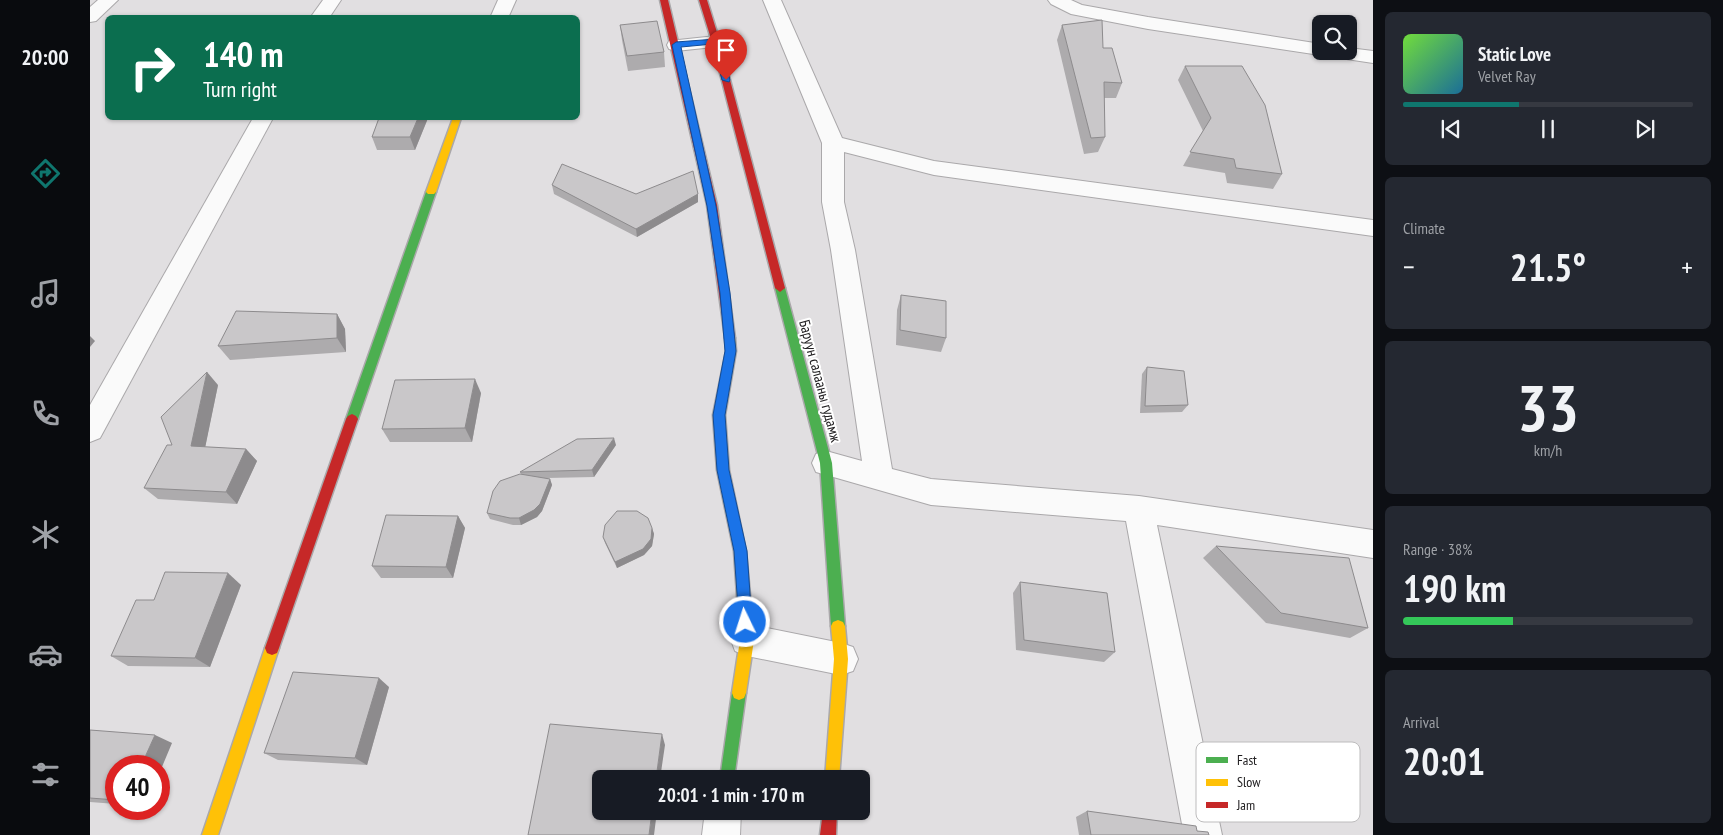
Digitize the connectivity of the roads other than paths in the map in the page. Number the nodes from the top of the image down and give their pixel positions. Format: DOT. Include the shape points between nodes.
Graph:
graph roads {
  1 [pos="109,0"];
  2 [pos="332,0"];
  3 [pos="507,0"];
  4 [pos="664,0"];
  5 [pos="703,0"];
  6 [pos="772,0"];
  7 [pos="1058,0"];
  8 [pos="321,15"];
  9 [pos="500,15"];
  10 [pos="90,17"];
  11 [pos="716,42"];
  12 [pos="676,45"];
  13 [pos="1312,49"];
  14 [pos="1357,55"];
  15 [pos="1373,57"];
  16 [pos="262,120"];
  17 [pos="456,120"];
  18 [pos="833,143"];
  19 [pos="1373,228"];
  20 [pos="90,430"];
  21 [pos="826,463"];
  22 [pos="879,477"];
  23 [pos="1139,509"];
  24 [pos="1373,544"];
  25 [pos="746,640"];
  26 [pos="841,659"];
  27 [pos="728,770"];
  28 [pos="833,770"];
  29 [pos="1196,799"];
  30 [pos="722,820"];
  31 [pos="829,820"];
  32 [pos="1200,822"];
  33 [pos="210,835"];
  34 [pos="721,835"];
  35 [pos="828,835"];
  36 [pos="1203,835"];
  1 -- 10 [label="street"];
  2 -- 8 [label="street"];
  3 -- 9 [label="street"];
  4 -- 12 [label="street"];
  5 -- 11 [label="street, Баруун салааны гудамж"];
  6 -- 18 [label="street"];
  7 -- 13 [label="street" via="1077,10"];
  11 -- 12 [label="street"];
  11 -- 21 [label="street, Баруун салааны гудамж"];
  12 -- 25 [label="street" via="712,206 725,293 731,351 719,415 723,470 740,551"];
  14 -- 15 [label="street"];
  16 -- 20 [label="street"];
  17 -- 33 [label="street"];
  18 -- 19 [label="street" via="934,168"];
  18 -- 22 [label="street" via="833,202"];
  21 -- 22 [label="street"];
  21 -- 26 [label="street, Баруун салааны гудамж"];
  22 -- 23 [label="street" via="931,492"];
  23 -- 24 [label="street"];
  23 -- 29 [label="street"];
  25 -- 26 [label="street"];
  25 -- 27 [label="street"];
  26 -- 28 [label="street, Баруун салааны гудамж"];
  30 -- 34 [label="street"];
  31 -- 35 [label="street"];
  32 -- 36 [label="street"];
}
